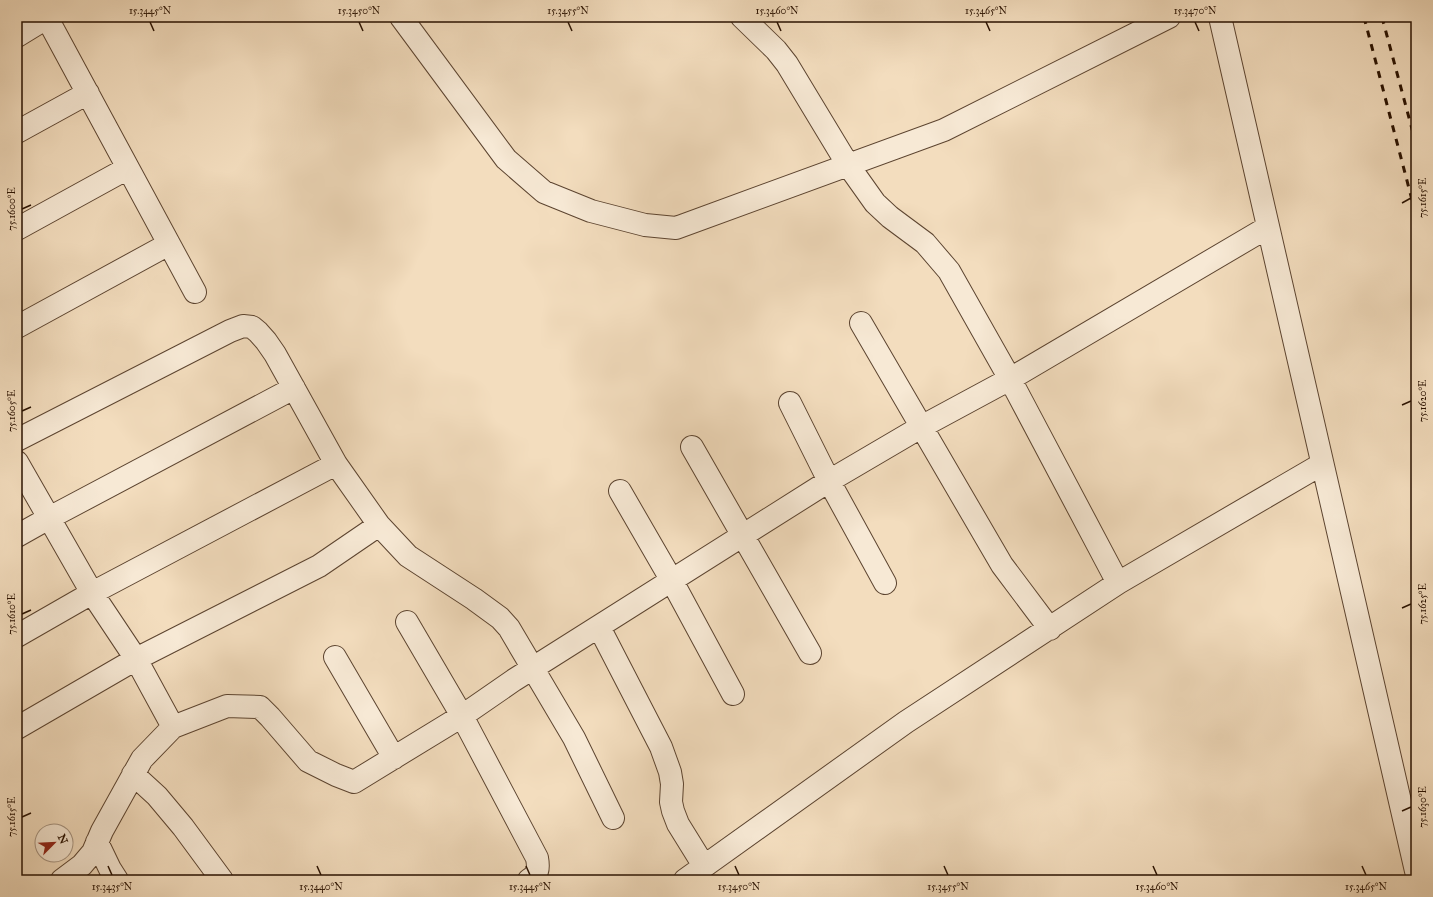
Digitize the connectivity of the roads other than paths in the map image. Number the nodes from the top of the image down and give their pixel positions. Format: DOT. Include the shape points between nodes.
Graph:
graph roads {
  1 [pos="48,17"];
  2 [pos="401,17"];
  3 [pos="742,17"];
  4 [pos="1169,17"];
  5 [pos="1220,17"];
  6 [pos="17,36"];
  7 [pos="88,93"];
  8 [pos="17,132"];
  9 [pos="848,165"];
  10 [pos="128,168"];
  11 [pos="1268,227"];
  12 [pos="17,229"];
  13 [pos="169,244"];
  14 [pos="194,292"];
  15 [pos="861,323"];
  16 [pos="17,327"];
  17 [pos="1010,378"];
  18 [pos="294,388"];
  19 [pos="790,403"];
  20 [pos="921,427"];
  21 [pos="17,440"];
  22 [pos="692,448"];
  23 [pos="17,462"];
  24 [pos="336,464"];
  25 [pos="1322,464"];
  26 [pos="829,481"];
  27 [pos="620,491"];
  28 [pos="49,518"];
  29 [pos="379,525"];
  30 [pos="17,536"];
  31 [pos="743,536"];
  32 [pos="672,581"];
  33 [pos="885,583"];
  34 [pos="1118,583"];
  35 [pos="92,593"];
  36 [pos="407,622"];
  37 [pos="599,627"];
  38 [pos="1050,629"];
  39 [pos="17,636"];
  40 [pos="810,653"];
  41 [pos="335,657"];
  42 [pos="136,659"];
  43 [pos="533,668"];
  44 [pos="733,694"];
  45 [pos="462,716"];
  46 [pos="172,727"];
  47 [pos="17,728"];
  48 [pos="394,758"];
  49 [pos="133,774"];
  50 [pos="614,818"];
  51 [pos="97,842"];
  52 [pos="704,866"];
  53 [pos="1416,871"];
  54 [pos="62,880"];
  55 [pos="117,880"];
  56 [pos="222,880"];
  57 [pos="528,880"];
  58 [pos="685,880"];
  1 -- 6 [label="street"];
  1 -- 7 [label="street"];
  2 -- 9 [label="street" via="506,159 544,192 591,211 645,225 676,228"];
  3 -- 9 [label="street" via="787,64"];
  4 -- 9 [label="street" via="944,130"];
  5 -- 11 [label="street"];
  7 -- 8 [label="street"];
  7 -- 10 [label="street"];
  9 -- 17 [label="street" via="875,203 925,244 949,271"];
  10 -- 12 [label="street"];
  10 -- 13 [label="street"];
  11 -- 17 [label="street"];
  11 -- 25 [label="street"];
  13 -- 14 [label="street"];
  13 -- 16 [label="street"];
  15 -- 20 [label="street"];
  17 -- 20 [label="street"];
  17 -- 34 [label="street"];
  18 -- 21 [label="street" via="266,341 252,327 243,326"];
  18 -- 24 [label="street"];
  18 -- 28 [label="street"];
  19 -- 26 [label="street"];
  20 -- 26 [label="street"];
  20 -- 38 [label="street" via="1002,565"];
  22 -- 31 [label="street"];
  23 -- 28 [label="street"];
  24 -- 29 [label="street"];
  24 -- 35 [label="street"];
  25 -- 34 [label="street"];
  25 -- 53 [label="street"];
  26 -- 31 [label="street"];
  26 -- 33 [label="street"];
  27 -- 32 [label="street"];
  28 -- 30 [label="street"];
  28 -- 35 [label="street"];
  29 -- 42 [label="street" via="319,566"];
  29 -- 43 [label="street" via="408,556 500,618 509,628"];
  31 -- 32 [label="street"];
  31 -- 40 [label="street"];
  32 -- 37 [label="street"];
  32 -- 44 [label="street"];
  34 -- 38 [label="street"];
  35 -- 39 [label="street"];
  35 -- 42 [label="street"];
  36 -- 45 [label="street"];
  37 -- 43 [label="street"];
  37 -- 52 [label="street" via="661,747 670,772 673,811 678,824"];
  38 -- 52 [label="street" via="906,722"];
  41 -- 48 [label="street"];
  42 -- 46 [label="street"];
  42 -- 47 [label="street"];
  43 -- 45 [label="street"];
  43 -- 50 [label="street" via="574,738"];
  45 -- 48 [label="street"];
  45 -- 57 [label="street" via="537,858 539,868 535,876"];
  46 -- 48 [label="street" via="227,706 260,707 308,761 354,782"];
  46 -- 49 [label="street" via="142,758"];
  49 -- 51 [label="street"];
  49 -- 56 [label="street" via="157,796"];
  51 -- 54 [label="street" via="82,865"];
  51 -- 55 [label="street"];
  52 -- 58 [label="street"];
}
